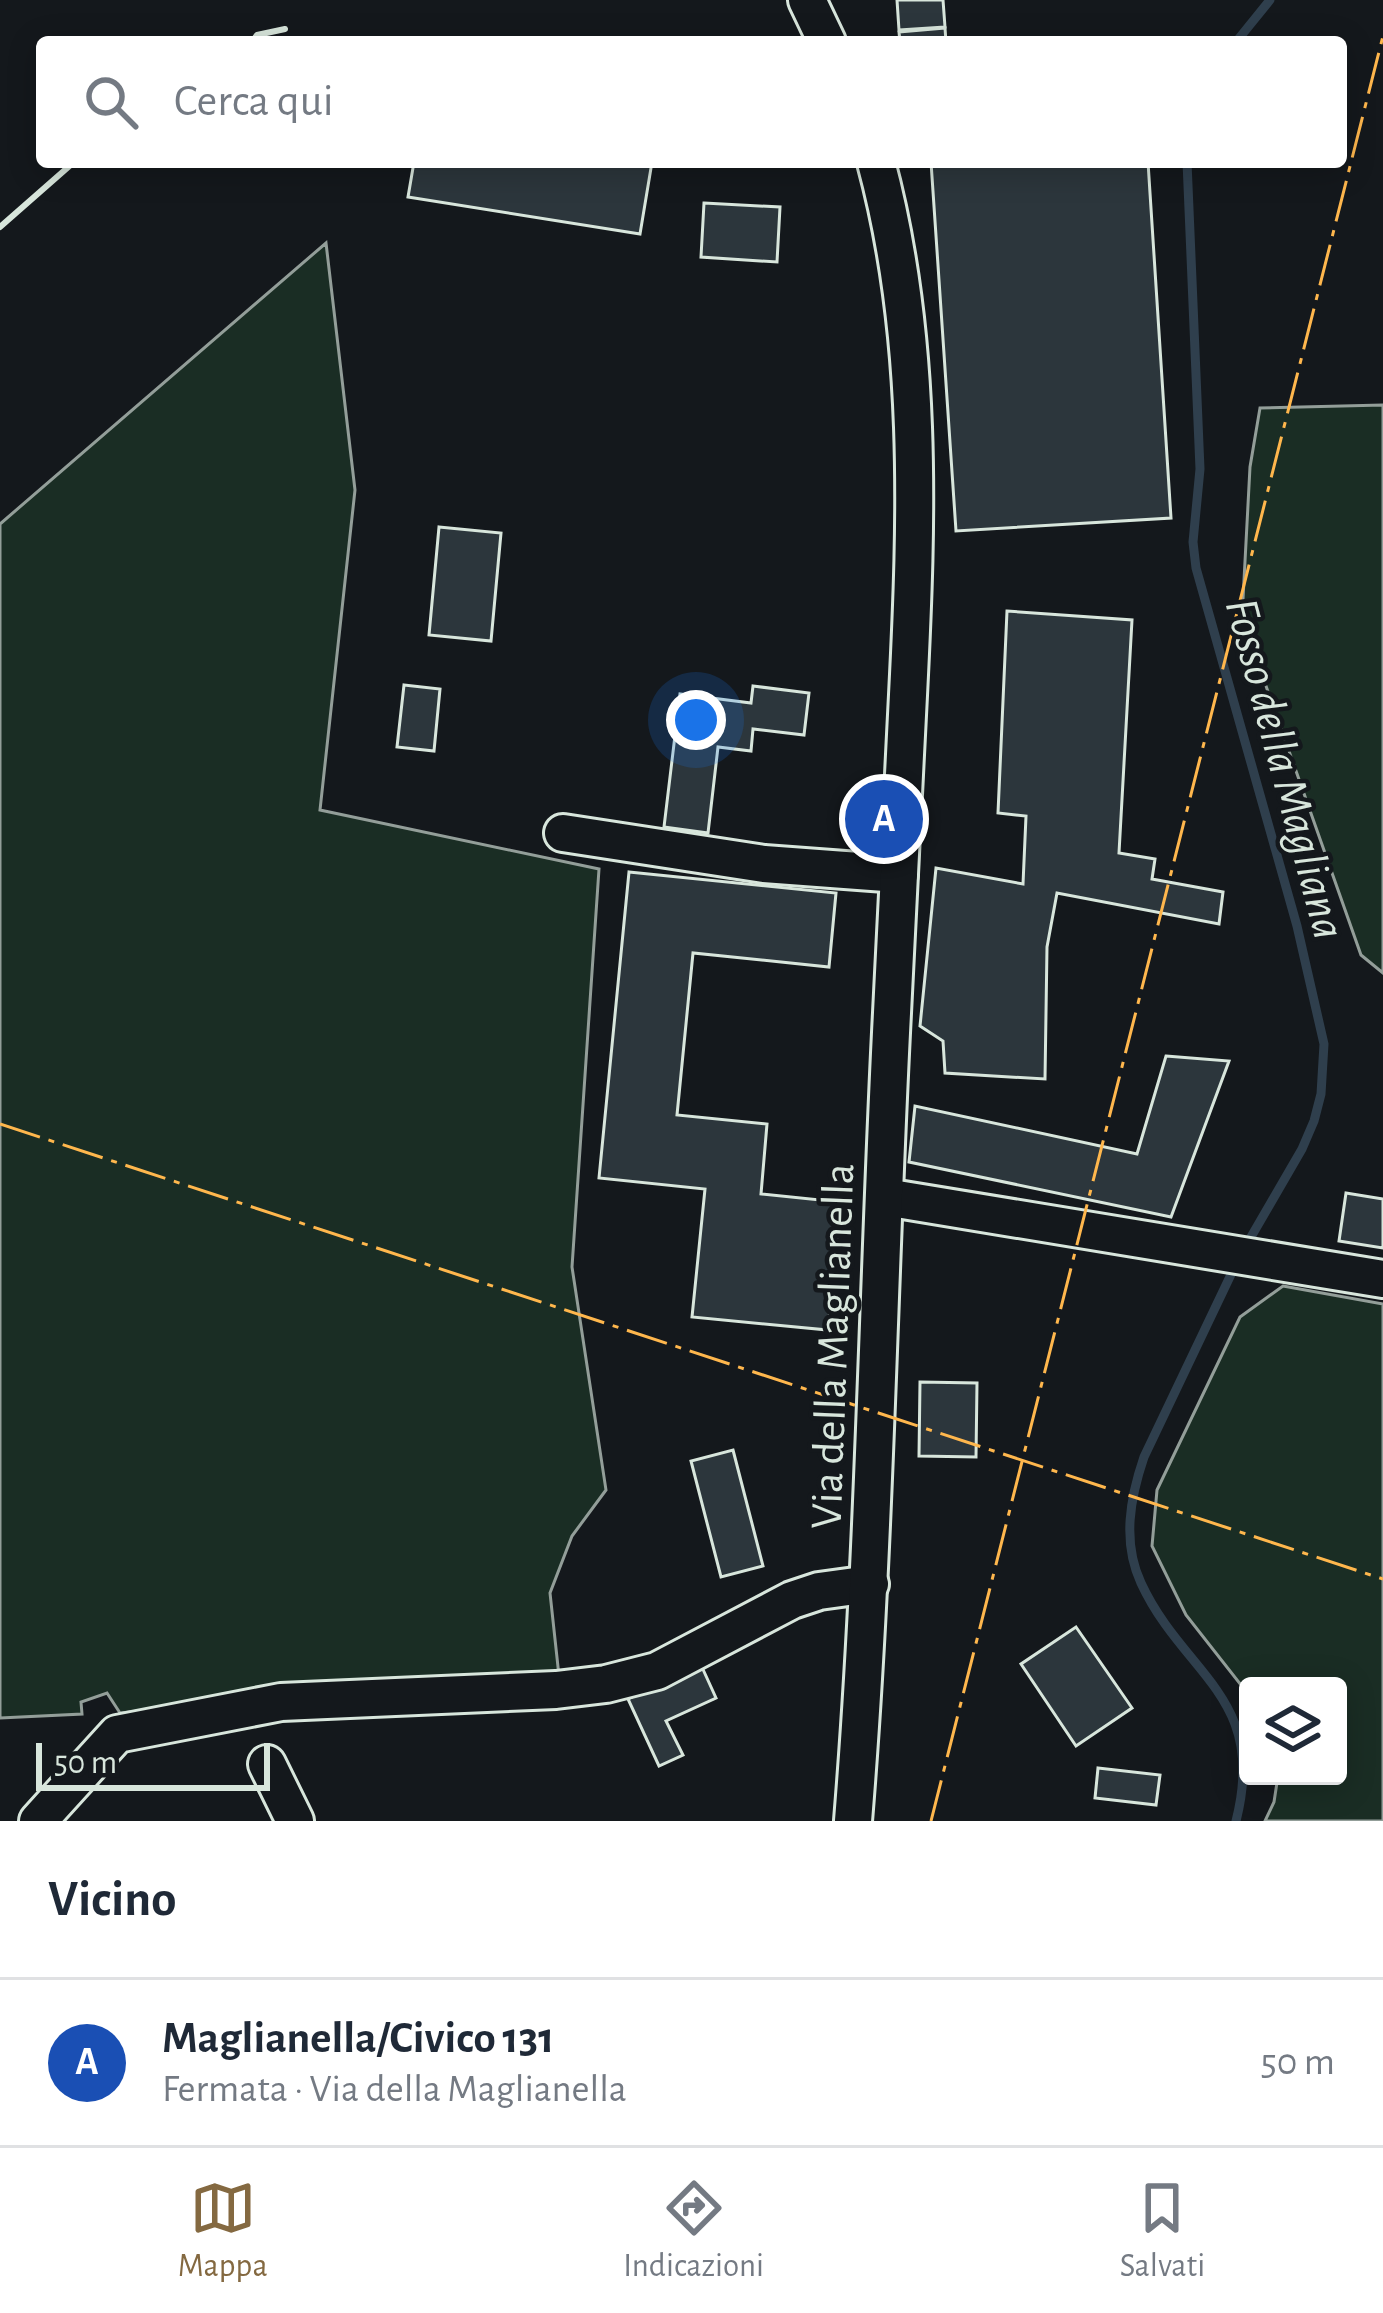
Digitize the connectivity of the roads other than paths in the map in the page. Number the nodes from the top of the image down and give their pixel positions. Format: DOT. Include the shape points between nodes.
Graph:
graph roads {
  1 [pos="807,0"];
  2 [pos="824,36"];
  3 [pos="877,168"];
  4 [pos="563,833"];
  5 [pos="899,874"];
  6 [pos="885,1197"];
  7 [pos="1383,1279"];
  8 [pos="870,1584"];
  9 [pos="267,1765"];
  10 [pos="38,1821"];
  11 [pos="295,1821"];
  12 [pos="853,1821"];
  1 -- 2 [label="street"];
  3 -- 5 [label="street, Via della Maglianella" via="909,341 913,434"];
  4 -- 5 [label="street"];
  5 -- 6 [label="street, Via della Maglianella"];
  6 -- 7 [label="street"];
  6 -- 8 [label="street, Via della Maglianella"];
  8 -- 10 [label="street" via="791,1600 657,1671 606,1684 281,1702 117,1733"];
  8 -- 12 [label="street, Via della Maglianella"];
  9 -- 11 [label="street"];
}
